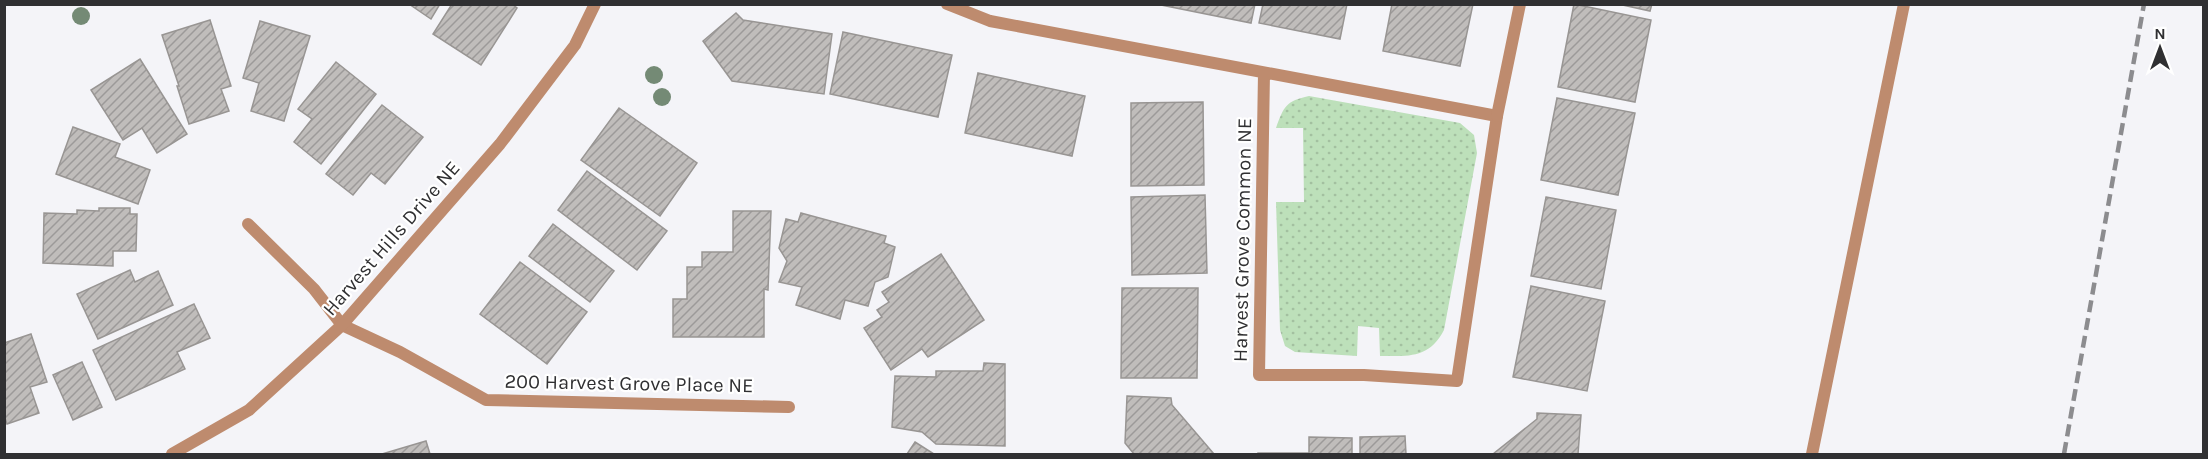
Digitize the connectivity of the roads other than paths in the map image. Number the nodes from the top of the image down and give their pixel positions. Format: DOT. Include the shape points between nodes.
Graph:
graph roads {
  1 [pos="595,4"];
  2 [pos="947,4"];
  3 [pos="1520,4"];
  4 [pos="1904,4"];
  5 [pos="1264,73"];
  6 [pos="1497,116"];
  7 [pos="248,224"];
  8 [pos="342,325"];
  9 [pos="789,407"];
  10 [pos="172,454"];
  11 [pos="1812,454"];
  1 -- 8 [label="street, Harvest Hills Drive NE" via="574,45 500,144"];
  2 -- 5 [label="street" via="990,21"];
  3 -- 6 [label="street, Harvest Grove Common NE"];
  4 -- 11 [label="street"];
  5 -- 6 [label="street"];
  5 -- 6 [label="street, Harvest Grove Common NE" via="1260,375 1364,375 1457,381"];
  7 -- 8 [label="street" via="314,289"];
  8 -- 9 [label="street, 200 Harvest Grove Place NE" via="486,400"];
  8 -- 10 [label="street, Harvest Hills Drive NE" via="249,410"];
}
